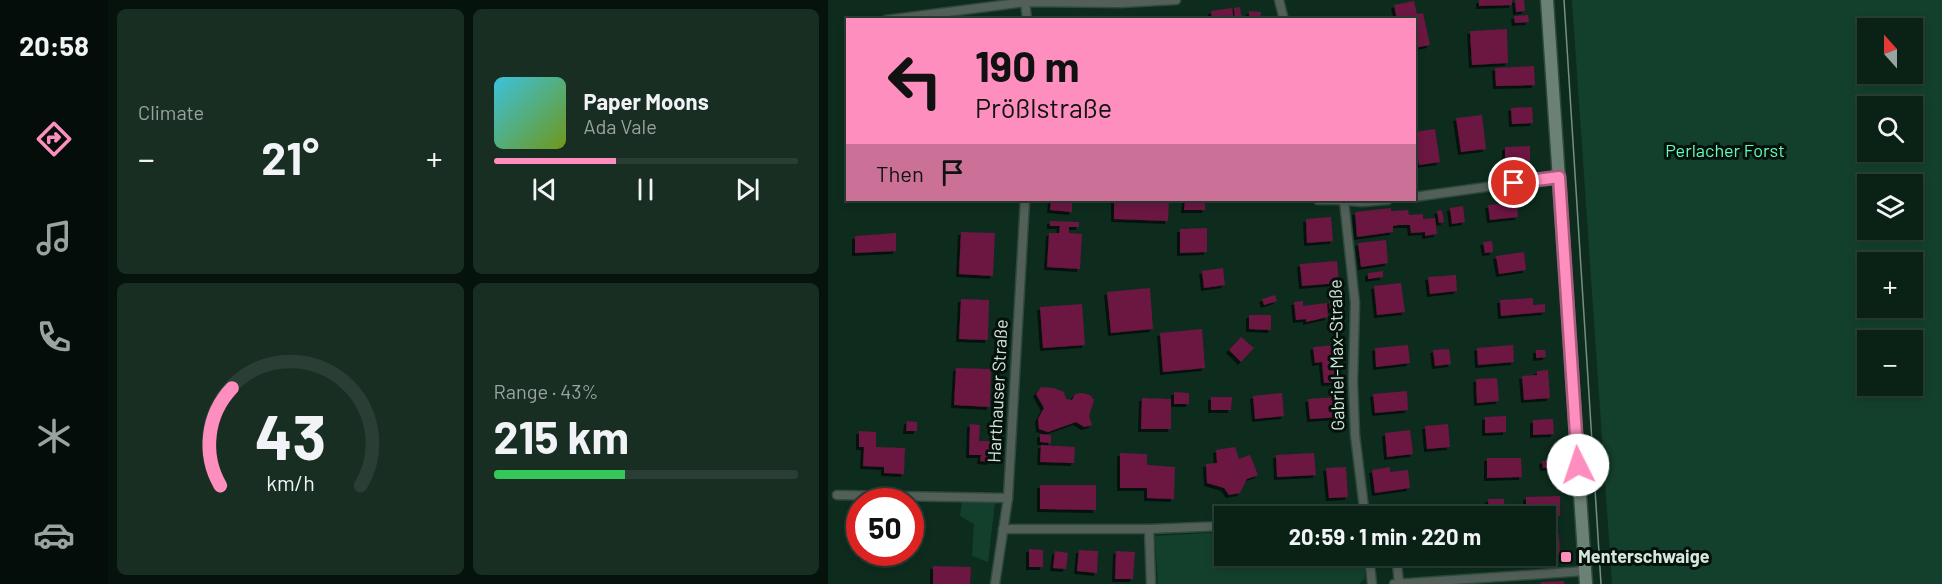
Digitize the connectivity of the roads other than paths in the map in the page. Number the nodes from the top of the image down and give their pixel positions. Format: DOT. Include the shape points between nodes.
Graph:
graph roads {
  1 [pos="1176,0"];
  2 [pos="1279,0"];
  3 [pos="1547,0"];
  4 [pos="1025,1"];
  5 [pos="901,18"];
  6 [pos="1027,18"];
  7 [pos="1284,18"];
  8 [pos="1559,177"];
  9 [pos="1416,197"];
  10 [pos="1025,201"];
  11 [pos="1344,201"];
  12 [pos="837,495"];
  13 [pos="1008,498"];
  14 [pos="1364,506"];
  15 [pos="1214,526"];
  16 [pos="1004,529"];
  17 [pos="1149,529"];
  18 [pos="1370,566"];
  19 [pos="1398,566"];
  20 [pos="1585,571"];
  21 [pos="1400,583"];
  22 [pos="995,584"];
  23 [pos="1151,584"];
  24 [pos="1372,584"];
  25 [pos="1394,584"];
  26 [pos="1586,584"];
  1 -- 4 [label="street"];
  2 -- 7 [label="street"];
  3 -- 8 [label="main road"];
  4 -- 5 [label="street"];
  4 -- 6 [label="street"];
  8 -- 9 [label="street"];
  8 -- 20 [label="main road"];
  10 -- 13 [label="street, Harthauser Straße"];
  11 -- 14 [label="street, Gabriel-Max-Straße" via="1355,303 1355,435"];
  12 -- 13 [label="street"];
  13 -- 16 [label="street, Harthauser Straße"];
  15 -- 17 [label="street"];
  16 -- 17 [label="street"];
  16 -- 22 [label="street, Harthauser Straße"];
  17 -- 23 [label="street"];
  18 -- 24 [label="street"];
  19 -- 21 [label="street"];
  20 -- 21 [label="street"];
  20 -- 26 [label="main road"];
  21 -- 25 [label="street"];
}
